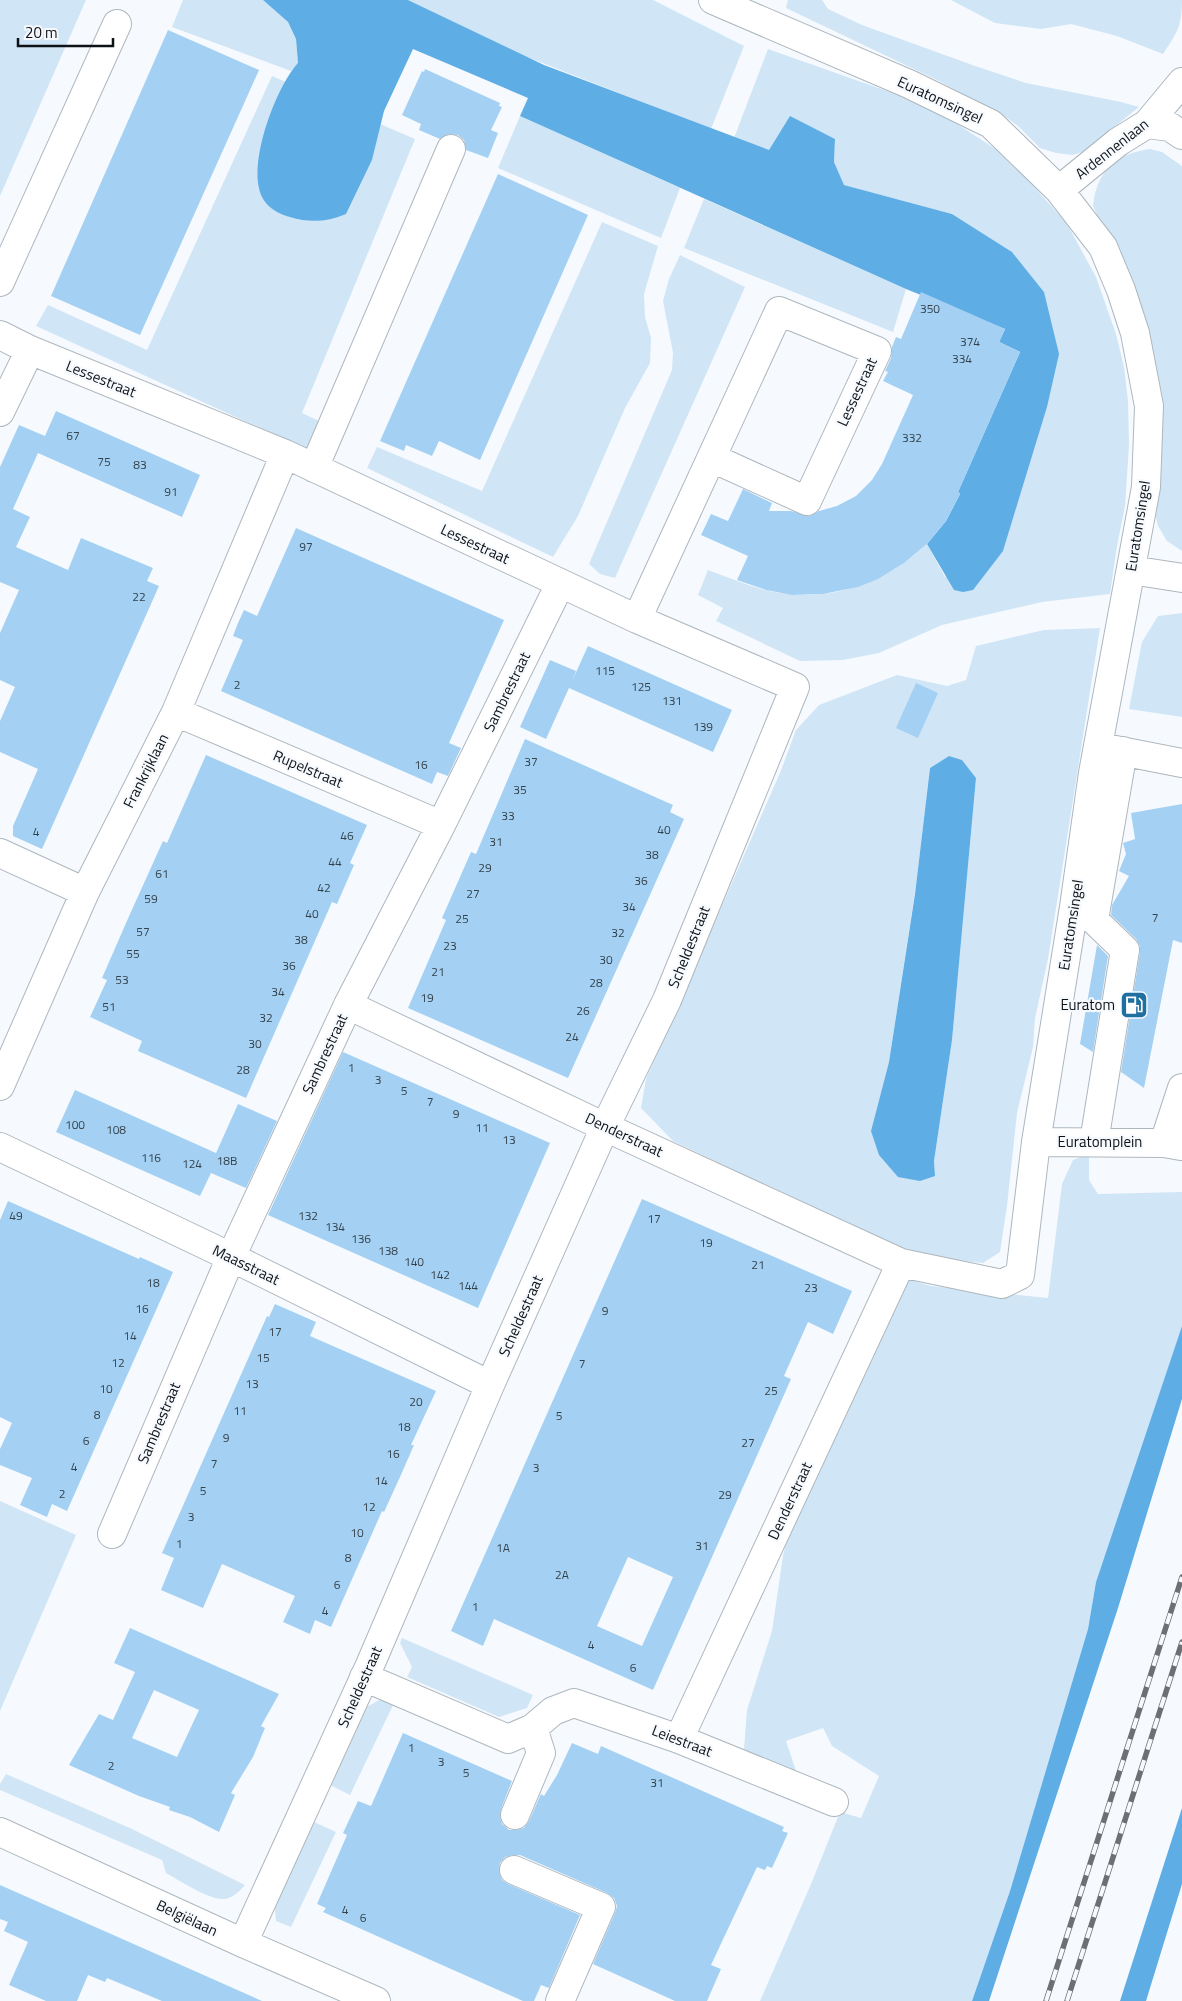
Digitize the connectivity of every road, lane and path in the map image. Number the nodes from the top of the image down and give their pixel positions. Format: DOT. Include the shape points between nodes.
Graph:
graph roads {
  1 [pos="713,0"];
  2 [pos="118,24"];
  3 [pos="1182,82"];
  4 [pos="1147,124"];
  5 [pos="1182,135"];
  6 [pos="451,149"];
  7 [pos="1059,190"];
  8 [pos="0,282"];
  9 [pos="0,334"];
  10 [pos="30,350"];
  11 [pos="0,412"];
  12 [pos="286,454"];
  13 [pos="712,458"];
  14 [pos="314,468"];
  15 [pos="1131,570"];
  16 [pos="1182,578"];
  17 [pos="560,584"];
  18 [pos="637,619"];
  19 [pos="795,687"];
  20 [pos="176,712"];
  21 [pos="1111,749"];
  22 [pos="1182,763"];
  23 [pos="441,826"];
  24 [pos="0,853"];
  25 [pos="85,892"];
  26 [pos="1084,913"];
  27 [pos="348,1005"];
  28 [pos="0,1086"];
  29 [pos="1182,1088"];
  30 [pos="605,1127"];
  31 [pos="1036,1142"];
  32 [pos="1094,1142"];
  33 [pos="1173,1144"];
  34 [pos="0,1147"];
  35 [pos="231,1257"];
  36 [pos="901,1263"];
  37 [pos="1020,1275"];
  38 [pos="490,1385"];
  39 [pos="112,1534"];
  40 [pos="364,1677"];
  41 [pos="533,1728"];
  42 [pos="679,1739"];
  43 [pos="834,1802"];
  44 [pos="515,1815"];
  45 [pos="0,1832"];
  46 [pos="514,1870"];
  47 [pos="243,1943"];
  48 [pos="376,2001"];
  49 [pos="560,2001"];
  1 -- 7 [label="street, Euratomsingel" via="909,84 991,124"];
  2 -- 8 [label="street"];
  3 -- 4 [label="street, Ardennenlaan"];
  4 -- 5 [label="street" via="1170,126"];
  4 -- 7 [label="street, Ardennenlaan" via="1118,142"];
  6 -- 14 [label="street"];
  7 -- 15 [label="street, Euratomsingel" via="1103,247 1135,333 1148,397 1146,487"];
  9 -- 10 [label="street, Lessestraat"];
  10 -- 11 [label="street"];
  10 -- 12 [label="street, Lessestraat"];
  12 -- 14 [label="street, Lessestraat"];
  12 -- 20 [label="street, Frankrijklaan"];
  13 -- 13 [label="street, Lessestraat" via="779,311 877,351 807,501"];
  13 -- 18 [label="street, Lessestraat"];
  14 -- 17 [label="street, Lessestraat"];
  15 -- 16 [label="street"];
  15 -- 21 [label="street, Euratomsingel"];
  17 -- 18 [label="street, Lessestraat"];
  17 -- 23 [label="street, Sambrestraat"];
  18 -- 19 [label="street, Lessestraat"];
  19 -- 30 [label="street, Scheldestraat" via="667,1000"];
  20 -- 23 [label="street, Rupelstraat"];
  20 -- 25 [label="street, Frankrijklaan"];
  21 -- 22 [label="street"];
  21 -- 26 [label="street, Euratomsingel"];
  23 -- 27 [label="street, Sambrestraat"];
  24 -- 25 [label="street"];
  25 -- 28 [label="street, Frankrijklaan"];
  26 -- 31 [label="street, Euratomsingel"];
  26 -- 32 [label="street" via="1125,950"];
  27 -- 30 [label="street, Denderstraat"];
  27 -- 35 [label="street, Sambrestraat"];
  29 -- 33 [label="street, Euratomplein"];
  30 -- 36 [label="street, Denderstraat"];
  30 -- 38 [label="street, Scheldestraat"];
  31 -- 32 [label="street, Euratomplein"];
  31 -- 37 [label="street, Euratomsingel"];
  32 -- 33 [label="street, Euratomplein"];
  34 -- 35 [label="street, Maasstraat"];
  35 -- 38 [label="street, Maasstraat"];
  35 -- 39 [label="street, Sambrestraat"];
  36 -- 37 [label="street, Denderstraat" via="1002,1284"];
  36 -- 42 [label="street, Denderstraat"];
  38 -- 40 [label="street, Scheldestraat"];
  40 -- 41 [label="street, Leiestraat" via="508,1739"];
  40 -- 47 [label="street, Scheldestraat"];
  41 -- 42 [label="street, Leiestraat" via="553,1711 574,1703"];
  41 -- 44 [label="street" via="541,1754"];
  42 -- 43 [label="street, Leiestraat"];
  45 -- 47 [label="street, Belgiëlaan"];
  46 -- 49 [label="street" via="601,1907"];
  47 -- 48 [label="street, Belgiëlaan"];
}
